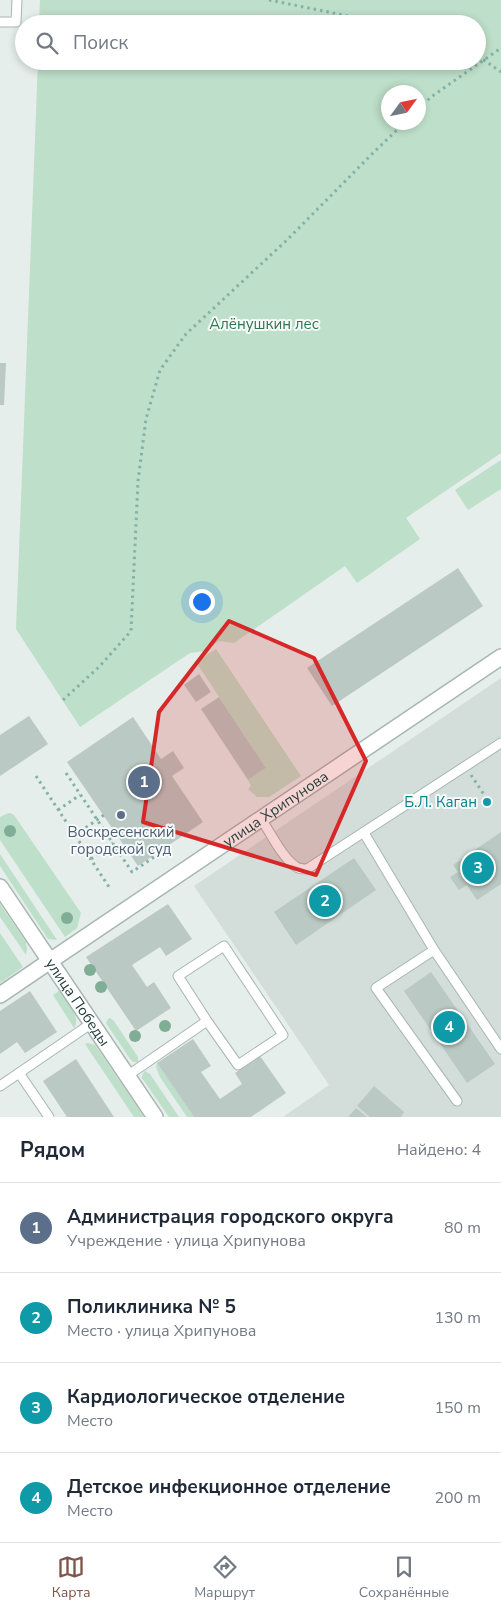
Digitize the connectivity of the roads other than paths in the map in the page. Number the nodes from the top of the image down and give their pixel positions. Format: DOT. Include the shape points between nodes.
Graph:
graph roads {
  1 [pos="17,0"];
  2 [pos="16,15"];
  3 [pos="0,22"];
  4 [pos="15,22"];
  5 [pos="501,657"];
  6 [pos="501,743"];
  7 [pos="261,819"];
  8 [pos="364,833"];
  9 [pos="0,887"];
  10 [pos="434,950"];
  11 [pos="50,961"];
  12 [pos="0,995"];
  13 [pos="207,1021"];
  14 [pos="92,1023"];
  15 [pos="501,1049"];
  16 [pos="20,1073"];
  17 [pos="127,1076"];
  18 [pos="0,1086"];
  19 [pos="457,1101"];
  20 [pos="49,1117"];
  21 [pos="155,1117"];
  1 -- 2 [label="lane"];
  3 -- 4 [label="lane"];
  5 -- 7 [label="street, улица Хрипунова"];
  6 -- 8 [label="lane"];
  7 -- 8 [label="lane" via="294,866 300,869 310,868"];
  7 -- 11 [label="street, улица Хрипунова"];
  8 -- 10 [label="lane"];
  9 -- 11 [label="street, улица Победы"];
  10 -- 15 [label="lane"];
  10 -- 19 [label="lane" via="376,988"];
  11 -- 12 [label="street, улица Хрипунова"];
  11 -- 14 [label="street, улица Победы"];
  13 -- 13 [label="lane" via="238,1065 283,1035 224,946 178,976"];
  13 -- 17 [label="lane"];
  14 -- 16 [label="lane"];
  14 -- 17 [label="street, улица Победы"];
  16 -- 18 [label="lane"];
  16 -- 20 [label="lane"];
  17 -- 21 [label="street, улица Победы"];
}
